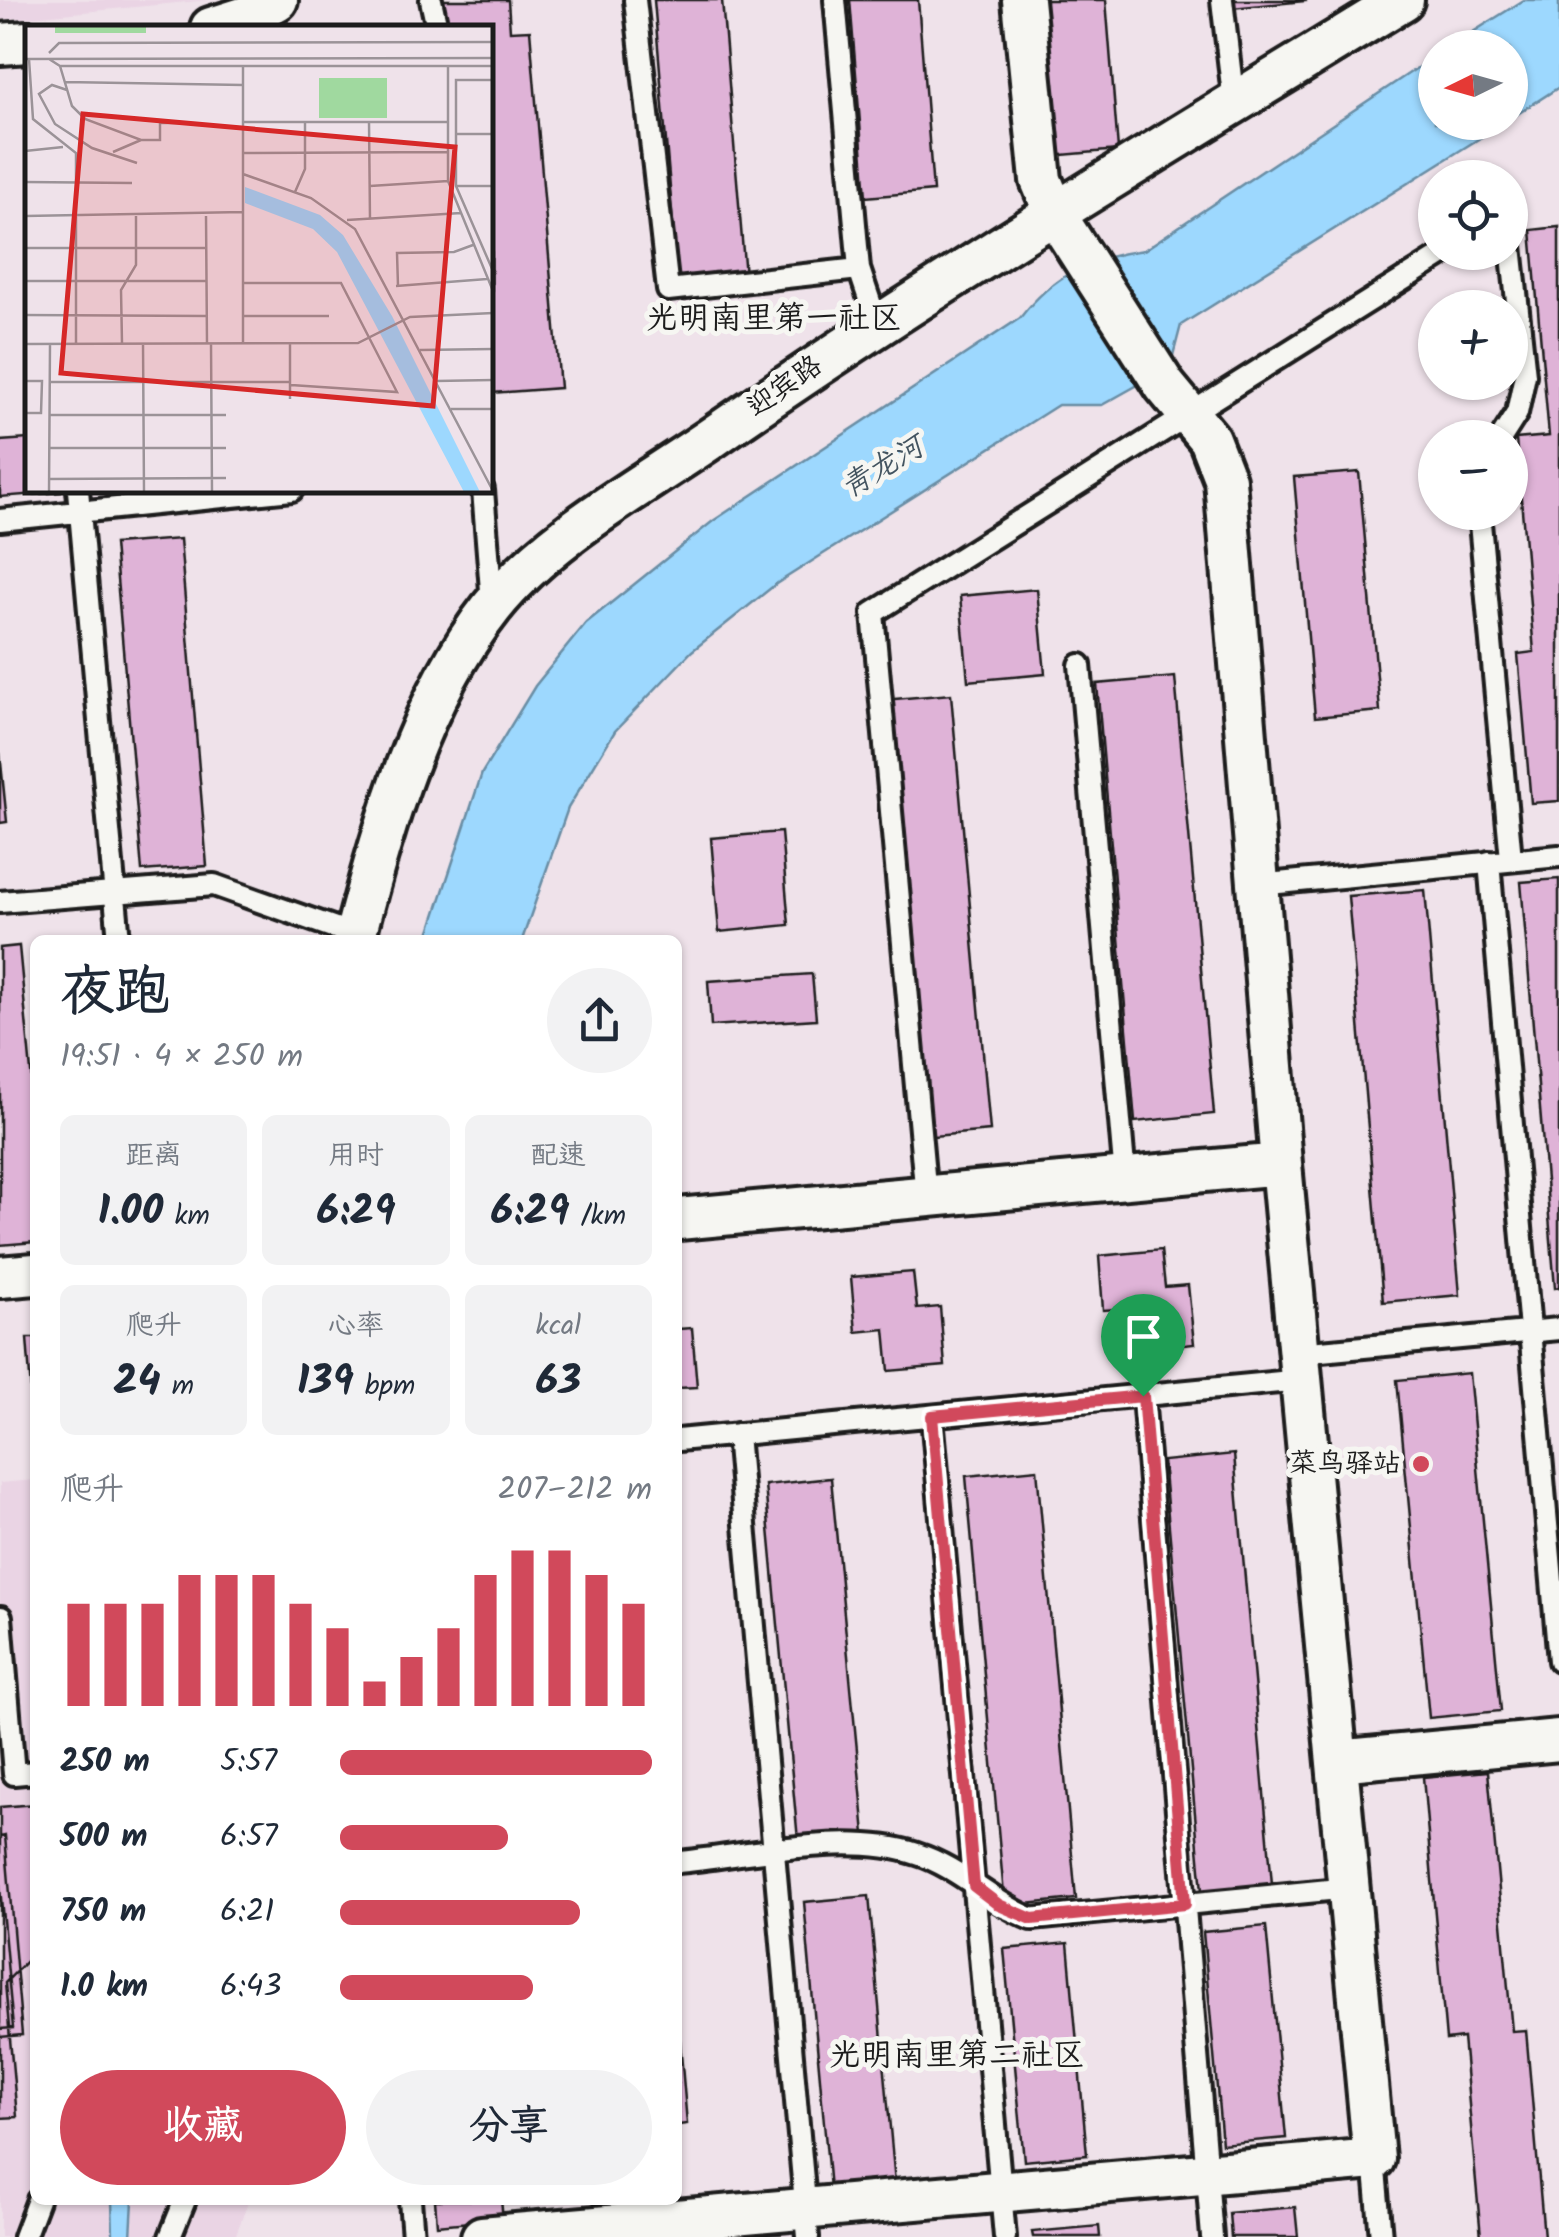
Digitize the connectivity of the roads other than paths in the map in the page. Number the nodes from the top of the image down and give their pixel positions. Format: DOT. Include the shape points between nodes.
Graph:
graph roads {
  1 [pos="277,0"];
  2 [pos="431,0"];
  3 [pos="635,0"];
  4 [pos="834,0"];
  5 [pos="1023,0"];
  6 [pos="1222,0"];
  7 [pos="1403,0"];
  8 [pos="222,25"];
  9 [pos="435,25"];
  10 [pos="25,42"];
  11 [pos="0,44"];
  12 [pos="1234,104"];
  13 [pos="1056,216"];
  14 [pos="859,269"];
  15 [pos="1419,270"];
  16 [pos="1513,270"];
  17 [pos="877,323"];
  18 [pos="1190,418"];
  19 [pos="1513,420"];
  20 [pos="78,492"];
  21 [pos="270,492"];
  22 [pos="483,492"];
  23 [pos="80,512"];
  24 [pos="0,520"];
  25 [pos="1480,530"];
  26 [pos="492,607"];
  27 [pos="1080,666"];
  28 [pos="1559,856"];
  29 [pos="1511,860"];
  30 [pos="1489,862"];
  31 [pos="1258,886"];
  32 [pos="115,892"];
  33 [pos="0,902"];
  34 [pos="119,935"];
  35 [pos="346,935"];
  36 [pos="355,935"];
  37 [pos="1281,1164"];
  38 [pos="1125,1178"];
  39 [pos="926,1197"];
  40 [pos="682,1220"];
  41 [pos="30,1274"];
  42 [pos="0,1277"];
  43 [pos="1559,1329"];
  44 [pos="1530,1332"];
  45 [pos="1300,1367"];
  46 [pos="1143,1396"];
  47 [pos="932,1416"];
  48 [pos="737,1434"];
  49 [pos="682,1440"];
  50 [pos="0,1616"];
  51 [pos="1559,1660"];
  52 [pos="1559,1740"];
  53 [pos="1337,1761"];
  54 [pos="16,1774"];
  55 [pos="774,1852"];
  56 [pos="682,1862"];
  57 [pos="974,1886"];
  58 [pos="1348,1888"];
  59 [pos="1185,1904"];
  60 [pos="1374,2158"];
  61 [pos="1207,2174"];
  62 [pos="1002,2192"];
  63 [pos="36,2205"];
  64 [pos="182,2205"];
  65 [pos="410,2205"];
  66 [pos="611,2221"];
  67 [pos="807,2223"];
  68 [pos="24,2237"];
  69 [pos="170,2237"];
  70 [pos="413,2237"];
  71 [pos="482,2237"];
  72 [pos="1005,2237"];
  73 [pos="1212,2237"];
  74 [pos="1381,2237"];
  1 -- 8 [label="street"];
  2 -- 9 [label="lane"];
  3 -- 14 [label="lane" via="668,290"];
  4 -- 14 [label="lane"];
  5 -- 13 [label="street" via="1041,180"];
  6 -- 12 [label="lane"];
  7 -- 12 [label="street, 迎宾路"];
  10 -- 11 [label="street"];
  12 -- 13 [label="street, 迎宾路"];
  13 -- 17 [label="street, 迎宾路"];
  13 -- 18 [label="street"];
  14 -- 17 [label="lane"];
  15 -- 18 [label="lane"];
  16 -- 19 [label="lane" via="1524,375"];
  17 -- 26 [label="street, 迎宾路" via="545,554"];
  18 -- 31 [label="street" via="1210,439 1226,480"];
  18 -- 39 [label="lane" via="873,612"];
  20 -- 23 [label="lane"];
  21 -- 23 [label="lane"];
  22 -- 26 [label="lane"];
  23 -- 24 [label="lane"];
  23 -- 32 [label="lane"];
  25 -- 29 [label="lane"];
  26 -- 36 [label="street, 迎宾路" via="454,667 407,771 381,834"];
  27 -- 38 [label="lane"];
  28 -- 29 [label="lane"];
  29 -- 30 [label="lane"];
  30 -- 31 [label="lane"];
  30 -- 44 [label="lane"];
  31 -- 37 [label="street"];
  32 -- 33 [label="lane"];
  32 -- 34 [label="lane"];
  32 -- 35 [label="lane" via="214,885"];
  37 -- 38 [label="street"];
  37 -- 45 [label="street"];
  38 -- 39 [label="street"];
  39 -- 40 [label="street"];
  41 -- 42 [label="street"];
  43 -- 44 [label="lane"];
  44 -- 45 [label="lane"];
  44 -- 51 [label="lane"];
  45 -- 46 [label="lane"];
  45 -- 53 [label="street"];
  46 -- 47 [label="lane"];
  46 -- 59 [label="lane"];
  47 -- 48 [label="lane"];
  47 -- 57 [label="lane"];
  48 -- 49 [label="lane"];
  48 -- 55 [label="lane"];
  50 -- 54 [label="lane"];
  52 -- 53 [label="street"];
  53 -- 58 [label="street"];
  55 -- 56 [label="lane"];
  55 -- 57 [label="lane" via="875,1842 921,1854"];
  55 -- 67 [label="lane"];
  57 -- 59 [label="lane" via="1032,1919"];
  57 -- 62 [label="lane"];
  58 -- 59 [label="lane"];
  58 -- 60 [label="street"];
  59 -- 61 [label="lane"];
  60 -- 61 [label="street"];
  60 -- 74 [label="lane"];
  61 -- 62 [label="street"];
  61 -- 73 [label="lane"];
  62 -- 67 [label="street"];
  62 -- 72 [label="lane"];
  63 -- 68 [label="lane"];
  64 -- 69 [label="lane"];
  65 -- 70 [label="lane"];
  66 -- 67 [label="street"];
  66 -- 71 [label="street"];
}
